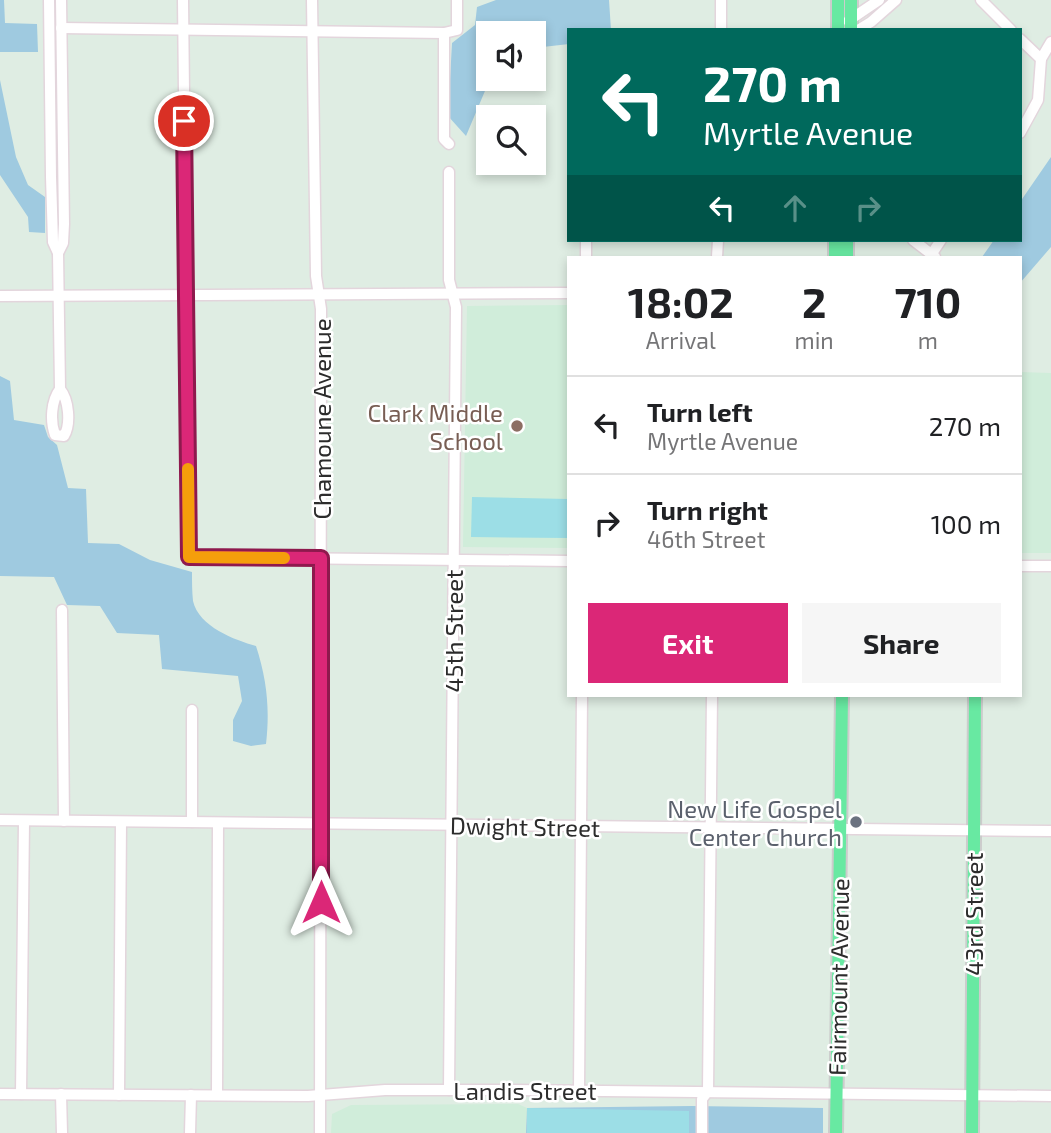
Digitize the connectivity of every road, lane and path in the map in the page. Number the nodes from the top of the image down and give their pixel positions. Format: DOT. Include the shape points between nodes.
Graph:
graph roads {
  1 [pos="49,0"];
  2 [pos="61,0"];
  3 [pos="183,0"];
  4 [pos="312,0"];
  5 [pos="457,0"];
  6 [pos="721,0"];
  7 [pos="838,0"];
  8 [pos="851,0"];
  9 [pos="879,0"];
  10 [pos="896,0"];
  11 [pos="981,0"];
  12 [pos="853,26"];
  13 [pos="720,28"];
  14 [pos="840,28"];
  15 [pos="1009,28"];
  16 [pos="61,29"];
  17 [pos="184,29"];
  18 [pos="312,30"];
  19 [pos="444,33"];
  20 [pos="1022,41"];
  21 [pos="1051,42"];
  22 [pos="1041,59"];
  23 [pos="1022,129"];
  24 [pos="449,144"];
  25 [pos="450,172"];
  26 [pos="916,242"];
  27 [pos="58,253"];
  28 [pos="933,256"];
  29 [pos="451,292"];
  30 [pos="318,293"];
  31 [pos="567,293"];
  32 [pos="187,294"];
  33 [pos="0,296"];
  34 [pos="58,296"];
  35 [pos="60,389"];
  36 [pos="321,558"];
  37 [pos="454,560"];
  38 [pos="567,561"];
  39 [pos="1022,566"];
  40 [pos="1051,566"];
  41 [pos="62,610"];
  42 [pos="582,697"];
  43 [pos="712,697"];
  44 [pos="842,697"];
  45 [pos="975,697"];
  46 [pos="192,710"];
  47 [pos="0,820"];
  48 [pos="24,821"];
  49 [pos="64,821"];
  50 [pos="121,822"];
  51 [pos="192,822"];
  52 [pos="218,822"];
  53 [pos="322,824"];
  54 [pos="452,825"];
  55 [pos="581,826"];
  56 [pos="711,828"];
  57 [pos="840,829"];
  58 [pos="974,830"];
  59 [pos="1051,831"];
  60 [pos="449,1090"];
  61 [pos="579,1090"];
  62 [pos="708,1091"];
  63 [pos="836,1093"];
  64 [pos="0,1094"];
  65 [pos="21,1094"];
  66 [pos="61,1094"];
  67 [pos="119,1095"];
  68 [pos="191,1095"];
  69 [pos="320,1095"];
  70 [pos="217,1096"];
  71 [pos="972,1096"];
  72 [pos="1051,1096"];
  73 [pos="61,1133"];
  74 [pos="190,1133"];
  75 [pos="320,1133"];
  76 [pos="702,1133"];
  77 [pos="836,1133"];
  78 [pos="972,1133"];
  1 -- 27 [label="street" via="53,242"];
  2 -- 16 [label="street"];
  3 -- 17 [label="street"];
  4 -- 18 [label="street, Chamoune Avenue"];
  5 -- 19 [label="street" via="457,30"];
  6 -- 13 [label="street"];
  7 -- 14 [label="main road"];
  8 -- 12 [label="main road"];
  9 -- 12 [label="street"];
  10 -- 12 [label="street" via="871,22"];
  11 -- 15 [label="street"];
  16 -- 17 [label="street"];
  16 -- 27 [label="street" via="64,223"];
  17 -- 18 [label="street"];
  17 -- 32 [label="street"];
  18 -- 19 [label="street"];
  18 -- 30 [label="street, Chamoune Avenue"];
  19 -- 24 [label="street" via="444,139"];
  20 -- 22 [label="street"];
  21 -- 22 [label="street"];
  22 -- 23 [label="street" via="1038,100"];
  25 -- 29 [label="street, 45th Street"];
  26 -- 28 [label="street"];
  27 -- 34 [label="street"];
  29 -- 30 [label="street"];
  29 -- 31 [label="street"];
  29 -- 37 [label="street, 45th Street" via="456,307"];
  30 -- 32 [label="street"];
  30 -- 36 [label="street, Chamoune Avenue"];
  32 -- 34 [label="street"];
  32 -- 36 [label="street" via="189,557"];
  33 -- 34 [label="street"];
  34 -- 35 [label="street"];
  36 -- 37 [label="street"];
  36 -- 53 [label="street, Chamoune Avenue"];
  37 -- 38 [label="street"];
  37 -- 54 [label="street, 45th Street"];
  39 -- 40 [label="street"];
  41 -- 49 [label="street"];
  42 -- 55 [label="street"];
  43 -- 56 [label="street"];
  44 -- 57 [label="main road, Fairmount Avenue"];
  45 -- 58 [label="main road, 43rd Street"];
  46 -- 51 [label="street"];
  47 -- 48 [label="street, Dwight Street"];
  48 -- 49 [label="street, Dwight Street"];
  48 -- 65 [label="street"];
  49 -- 50 [label="street, Dwight Street"];
  50 -- 51 [label="street, Dwight Street"];
  50 -- 67 [label="street"];
  51 -- 52 [label="street, Dwight Street"];
  52 -- 53 [label="street, Dwight Street"];
  52 -- 70 [label="street"];
  53 -- 54 [label="street, Dwight Street"];
  53 -- 69 [label="street, Chamoune Avenue"];
  54 -- 55 [label="street, Dwight Street"];
  54 -- 60 [label="street, 45th Street"];
  55 -- 56 [label="street, Dwight Street"];
  55 -- 61 [label="street"];
  56 -- 57 [label="street, Dwight Street"];
  56 -- 62 [label="street"];
  57 -- 58 [label="street, Dwight Street"];
  57 -- 63 [label="main road, Fairmount Avenue"];
  58 -- 59 [label="street, Dwight Street"];
  58 -- 71 [label="main road, 43rd Street"];
  60 -- 61 [label="street, Landis Street"];
  60 -- 69 [label="street, Landis Street"];
  61 -- 62 [label="street, Landis Street"];
  62 -- 63 [label="street, Landis Street"];
  62 -- 76 [label="street" via="702,1099"];
  63 -- 71 [label="street, Landis Street"];
  63 -- 77 [label="main road, Fairmount Avenue"];
  64 -- 65 [label="street, Landis Street"];
  65 -- 66 [label="street, Landis Street"];
  66 -- 67 [label="street, Landis Street"];
  66 -- 73 [label="street"];
  67 -- 68 [label="street, Landis Street"];
  68 -- 70 [label="street, Landis Street"];
  68 -- 74 [label="street"];
  69 -- 70 [label="street, Landis Street"];
  69 -- 75 [label="street, Chamoune Avenue"];
  71 -- 72 [label="street, Landis Street"];
  71 -- 78 [label="main road, 43rd Street"];
}
